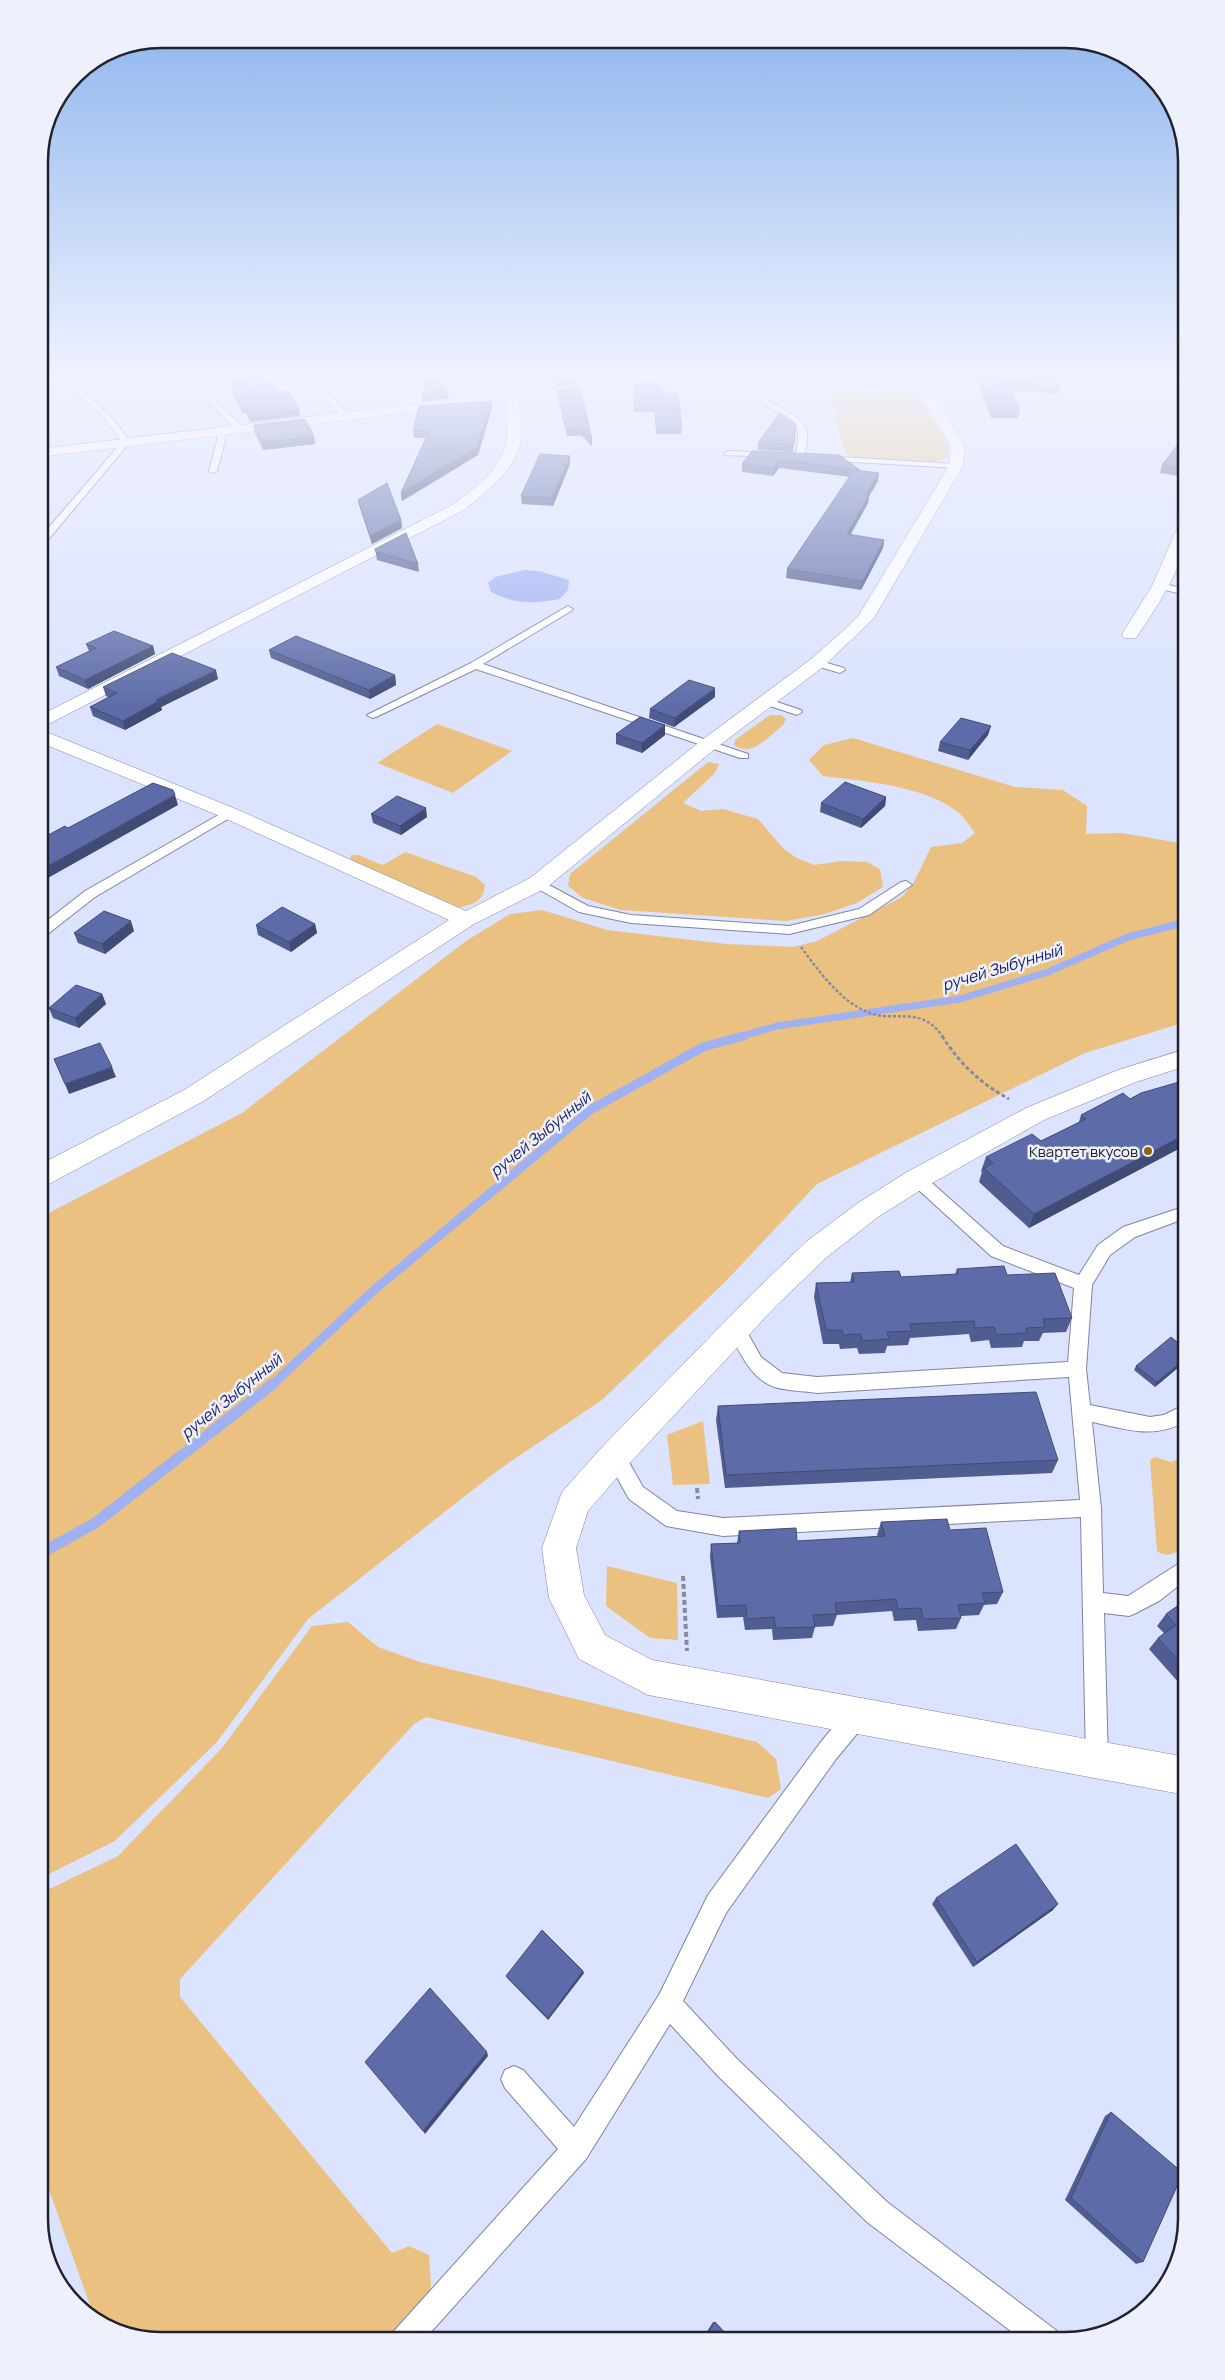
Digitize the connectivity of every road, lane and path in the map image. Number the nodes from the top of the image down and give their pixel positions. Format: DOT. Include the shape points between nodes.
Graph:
graph roads {
  1 [pos="88,487"];
  2 [pos="484,487"];
  3 [pos="944,487"];
  4 [pos="48,535"];
  5 [pos="1178,543"];
  6 [pos="1160,586"];
  7 [pos="1178,590"];
  8 [pos="568,609"];
  9 [pos="1130,634"];
  10 [pos="817,663"];
  11 [pos="475,665"];
  12 [pos="840,670"];
  13 [pos="768,702"];
  14 [pos="797,712"];
  15 [pos="372,715"];
  16 [pos="48,719"];
  17 [pos="48,739"];
  18 [pos="709,744"];
  19 [pos="744,756"];
  20 [pos="229,813"];
  21 [pos="538,883"];
  22 [pos="906,885"];
  23 [pos="466,919"];
  24 [pos="48,927"];
  25 [pos="789,930"];
  26 [pos="1178,1059"];
  27 [pos="982,1084"];
  28 [pos="48,1173"];
  29 [pos="917,1178"];
  30 [pos="1178,1215"];
  31 [pos="1083,1284"];
  32 [pos="738,1330"];
  33 [pos="1077,1369"];
  34 [pos="1082,1412"];
  35 [pos="1178,1417"];
  36 [pos="614,1456"];
  37 [pos="1091,1508"];
  38 [pos="1178,1574"];
  39 [pos="683,1576"];
  40 [pos="1094,1602"];
  41 [pos="689,1684"];
  42 [pos="857,1716"];
  43 [pos="1097,1762"];
  44 [pos="1178,1775"];
  45 [pos="668,2004"];
  46 [pos="514,2079"];
  47 [pos="576,2149"];
  48 [pos="412,2332"];
  49 [pos="1034,2332"];
  1 -- 4 [label="lane"];
  2 -- 16 [label="street" via="459,507"];
  3 -- 10 [label="street" via="866,618"];
  5 -- 6 [label="street"];
  6 -- 7 [label="lane"];
  6 -- 9 [label="street"];
  8 -- 11 [label="lane"];
  10 -- 12 [label="lane"];
  10 -- 13 [label="street"];
  11 -- 15 [label="lane"];
  11 -- 18 [label="lane"];
  13 -- 14 [label="lane"];
  13 -- 18 [label="street"];
  17 -- 20 [label="street"];
  18 -- 19 [label="lane"];
  18 -- 21 [label="street"];
  20 -- 23 [label="street"];
  20 -- 24 [label="lane" via="90,894"];
  21 -- 23 [label="street"];
  21 -- 25 [label="lane" via="584,908 631,918"];
  22 -- 25 [label="lane" via="864,912"];
  23 -- 28 [label="street" via="193,1096"];
  25 -- 27 [label="path" via="811,961 860,1009 872,1014 904,1014 924,1019 938,1028 956,1057"];
  26 -- 29 [label="street" via="1036,1114"];
  29 -- 31 [label="lane" via="997,1251"];
  29 -- 32 [label="street" via="817,1249"];
  30 -- 31 [label="lane" via="1129,1232 1104,1250"];
  31 -- 33 [label="lane"];
  32 -- 33 [label="lane" via="755,1362 778,1380 817,1385"];
  32 -- 36 [label="street"];
  33 -- 34 [label="lane"];
  34 -- 35 [label="lane" via="1150,1425 1167,1423"];
  34 -- 37 [label="lane"];
  36 -- 37 [label="lane" via="636,1493 673,1520 723,1528"];
  36 -- 41 [label="street" via="574,1503 559,1548 567,1598 592,1647 648,1677"];
  37 -- 40 [label="lane"];
  38 -- 40 [label="lane" via="1129,1606"];
  39 -- 41 [label="path"];
  40 -- 43 [label="lane"];
  41 -- 42 [label="street"];
  42 -- 43 [label="street"];
  42 -- 45 [label="lane" via="717,1904"];
  43 -- 44 [label="street"];
  45 -- 47 [label="lane"];
  45 -- 49 [label="lane" via="728,2068 876,2212"];
  46 -- 47 [label="lane"];
  47 -- 48 [label="lane"];
}
